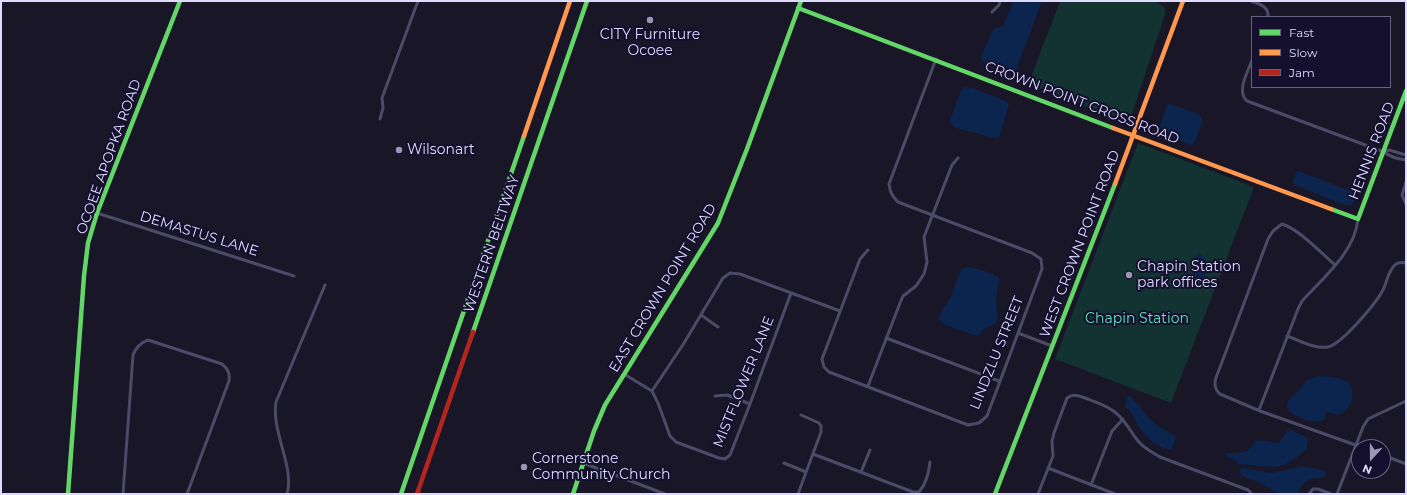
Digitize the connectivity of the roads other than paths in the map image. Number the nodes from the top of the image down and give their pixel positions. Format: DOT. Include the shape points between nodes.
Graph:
graph roads {
  1 [pos="180,1"];
  2 [pos="418,1"];
  3 [pos="570,1"];
  4 [pos="587,1"];
  5 [pos="801,1"];
  6 [pos="1000,1"];
  7 [pos="1183,1"];
  8 [pos="1251,1"];
  9 [pos="798,8"];
  10 [pos="992,12"];
  11 [pos="1268,16"];
  12 [pos="936,60"];
  13 [pos="1251,63"];
  14 [pos="1406,91"];
  15 [pos="380,119"];
  16 [pos="1134,136"];
  17 [pos="1384,152"];
  18 [pos="1406,155"];
  19 [pos="958,158"];
  20 [pos="1406,160"];
  21 [pos="1406,182"];
  22 [pos="1406,204"];
  23 [pos="97,214"];
  24 [pos="933,215"];
  25 [pos="1358,219"];
  26 [pos="868,250"];
  27 [pos="1406,262"];
  28 [pos="1335,265"];
  29 [pos="294,276"];
  30 [pos="325,285"];
  31 [pos="791,293"];
  32 [pos="840,311"];
  33 [pos="701,315"];
  34 [pos="718,327"];
  35 [pos="1018,333"];
  36 [pos="1288,336"];
  37 [pos="886,338"];
  38 [pos="1052,346"];
  39 [pos="624,374"];
  40 [pos="1000,381"];
  41 [pos="868,386"];
  42 [pos="652,391"];
  43 [pos="715,396"];
  44 [pos="1406,401"];
  45 [pos="750,404"];
  46 [pos="1259,410"];
  47 [pos="801,415"];
  48 [pos="1123,419"];
  49 [pos="1358,439"];
  50 [pos="1351,443"];
  51 [pos="870,450"];
  52 [pos="814,454"];
  53 [pos="1351,458"];
  54 [pos="1391,458"];
  55 [pos="930,462"];
  56 [pos="583,463"];
  57 [pos="784,463"];
  58 [pos="1406,464"];
  59 [pos="1048,468"];
  60 [pos="806,472"];
  61 [pos="861,472"];
  62 [pos="1091,485"];
  63 [pos="68,494"];
  64 [pos="123,494"];
  65 [pos="187,494"];
  66 [pos="287,494"];
  67 [pos="400,494"];
  68 [pos="417,494"];
  69 [pos="573,494"];
  70 [pos="665,494"];
  71 [pos="798,494"];
  72 [pos="995,494"];
  73 [pos="1038,494"];
  74 [pos="1114,494"];
  75 [pos="1252,494"];
  76 [pos="1309,494"];
  77 [pos="1331,494"];
  78 [pos="1337,494"];
  1 -- 23 [label="main road, OCOEE APOPKA ROAD"];
  2 -- 15 [label="street" via="382,98"];
  3 -- 67 [label="main road, WESTERN BELTWAY"];
  4 -- 68 [label="main road, WESTERN BELTWAY"];
  5 -- 9 [label="main road, EAST CROWN POINT ROAD"];
  6 -- 10 [label="street"];
  7 -- 16 [label="main road, WEST CROWN POINT ROAD"];
  8 -- 11 [label="street" via="1267,9"];
  9 -- 12 [label="main road, CROWN POINT CROSS ROAD"];
  9 -- 39 [label="main road, EAST CROWN POINT ROAD" via="718,223"];
  12 -- 16 [label="main road, CROWN POINT CROSS ROAD"];
  12 -- 24 [label="street" via="889,184 892,196 898,202"];
  13 -- 17 [label="street" via="1242,88 1242,95 1247,101"];
  14 -- 17 [label="main road, HENNIS ROAD"];
  16 -- 25 [label="main road, CROWN POINT CROSS ROAD"];
  16 -- 38 [label="main road, WEST CROWN POINT ROAD"];
  17 -- 18 [label="street" via="1389,150"];
  17 -- 20 [label="street"];
  17 -- 25 [label="main road, HENNIS ROAD"];
  19 -- 24 [label="street" via="952,165"];
  21 -- 22 [label="street" via="1402,195"];
  23 -- 29 [label="street, DEMASTUS LANE"];
  23 -- 63 [label="main road, OCOEE APOPKA ROAD" via="86,256"];
  24 -- 35 [label="street, LINDZLU STREET" via="1032,253 1041,259 1042,269"];
  24 -- 37 [label="street" via="924,238 927,262 924,274 916,286 903,296"];
  25 -- 28 [label="street" via="1347,251"];
  26 -- 32 [label="street, LINDZLU STREET" via="860,259"];
  27 -- 36 [label="street" via="1395,264 1377,300 1334,346 1315,347"];
  28 -- 36 [label="street" via="1302,301"];
  28 -- 46 [label="street" via="1296,231 1282,224 1268,239 1215,381 1215,388 1220,394"];
  30 -- 66 [label="street" via="274,412 289,479"];
  31 -- 32 [label="street"];
  31 -- 33 [label="street" via="740,274 730,273 723,278"];
  31 -- 45 [label="street, MISTFLOWER LANE"];
  32 -- 41 [label="street, LINDZLU STREET" via="822,359 824,367 829,372"];
  33 -- 34 [label="street"];
  33 -- 42 [label="street"];
  35 -- 38 [label="street"];
  35 -- 40 [label="street, LINDZLU STREET"];
  36 -- 46 [label="street"];
  37 -- 40 [label="street"];
  37 -- 41 [label="street"];
  38 -- 72 [label="main road, WEST CROWN POINT ROAD"];
  39 -- 42 [label="street"];
  39 -- 56 [label="main road, EAST CROWN POINT ROAD" via="605,405"];
  40 -- 41 [label="street, LINDZLU STREET" via="987,416 979,423 968,425"];
  42 -- 45 [label="street, MISTFLOWER LANE" via="670,436 676,442 725,459 730,455"];
  43 -- 45 [label="street" via="727,395"];
  44 -- 49 [label="street" via="1368,419"];
  46 -- 50 [label="street"];
  47 -- 52 [label="street" via="819,422 821,426"];
  48 -- 59 [label="street" via="1109,408 1078,395 1067,398 1054,433 1053,455"];
  48 -- 62 [label="street" via="1112,431"];
  48 -- 75 [label="street" via="1147,450 1248,490"];
  51 -- 61 [label="street"];
  52 -- 60 [label="street"];
  52 -- 61 [label="street"];
  53 -- 78 [label="street"];
  54 -- 58 [label="street"];
  55 -- 61 [label="street" via="919,492"];
  56 -- 69 [label="main road, EAST CROWN POINT ROAD"];
  56 -- 70 [label="street"];
  57 -- 60 [label="street"];
  59 -- 62 [label="street"];
  59 -- 73 [label="street"];
  60 -- 71 [label="street"];
  62 -- 74 [label="street"];
  64 -- 65 [label="street" via="133,355 142,342 148,340 222,364 230,374"];
  76 -- 77 [label="street" via="1318,489"];
}
